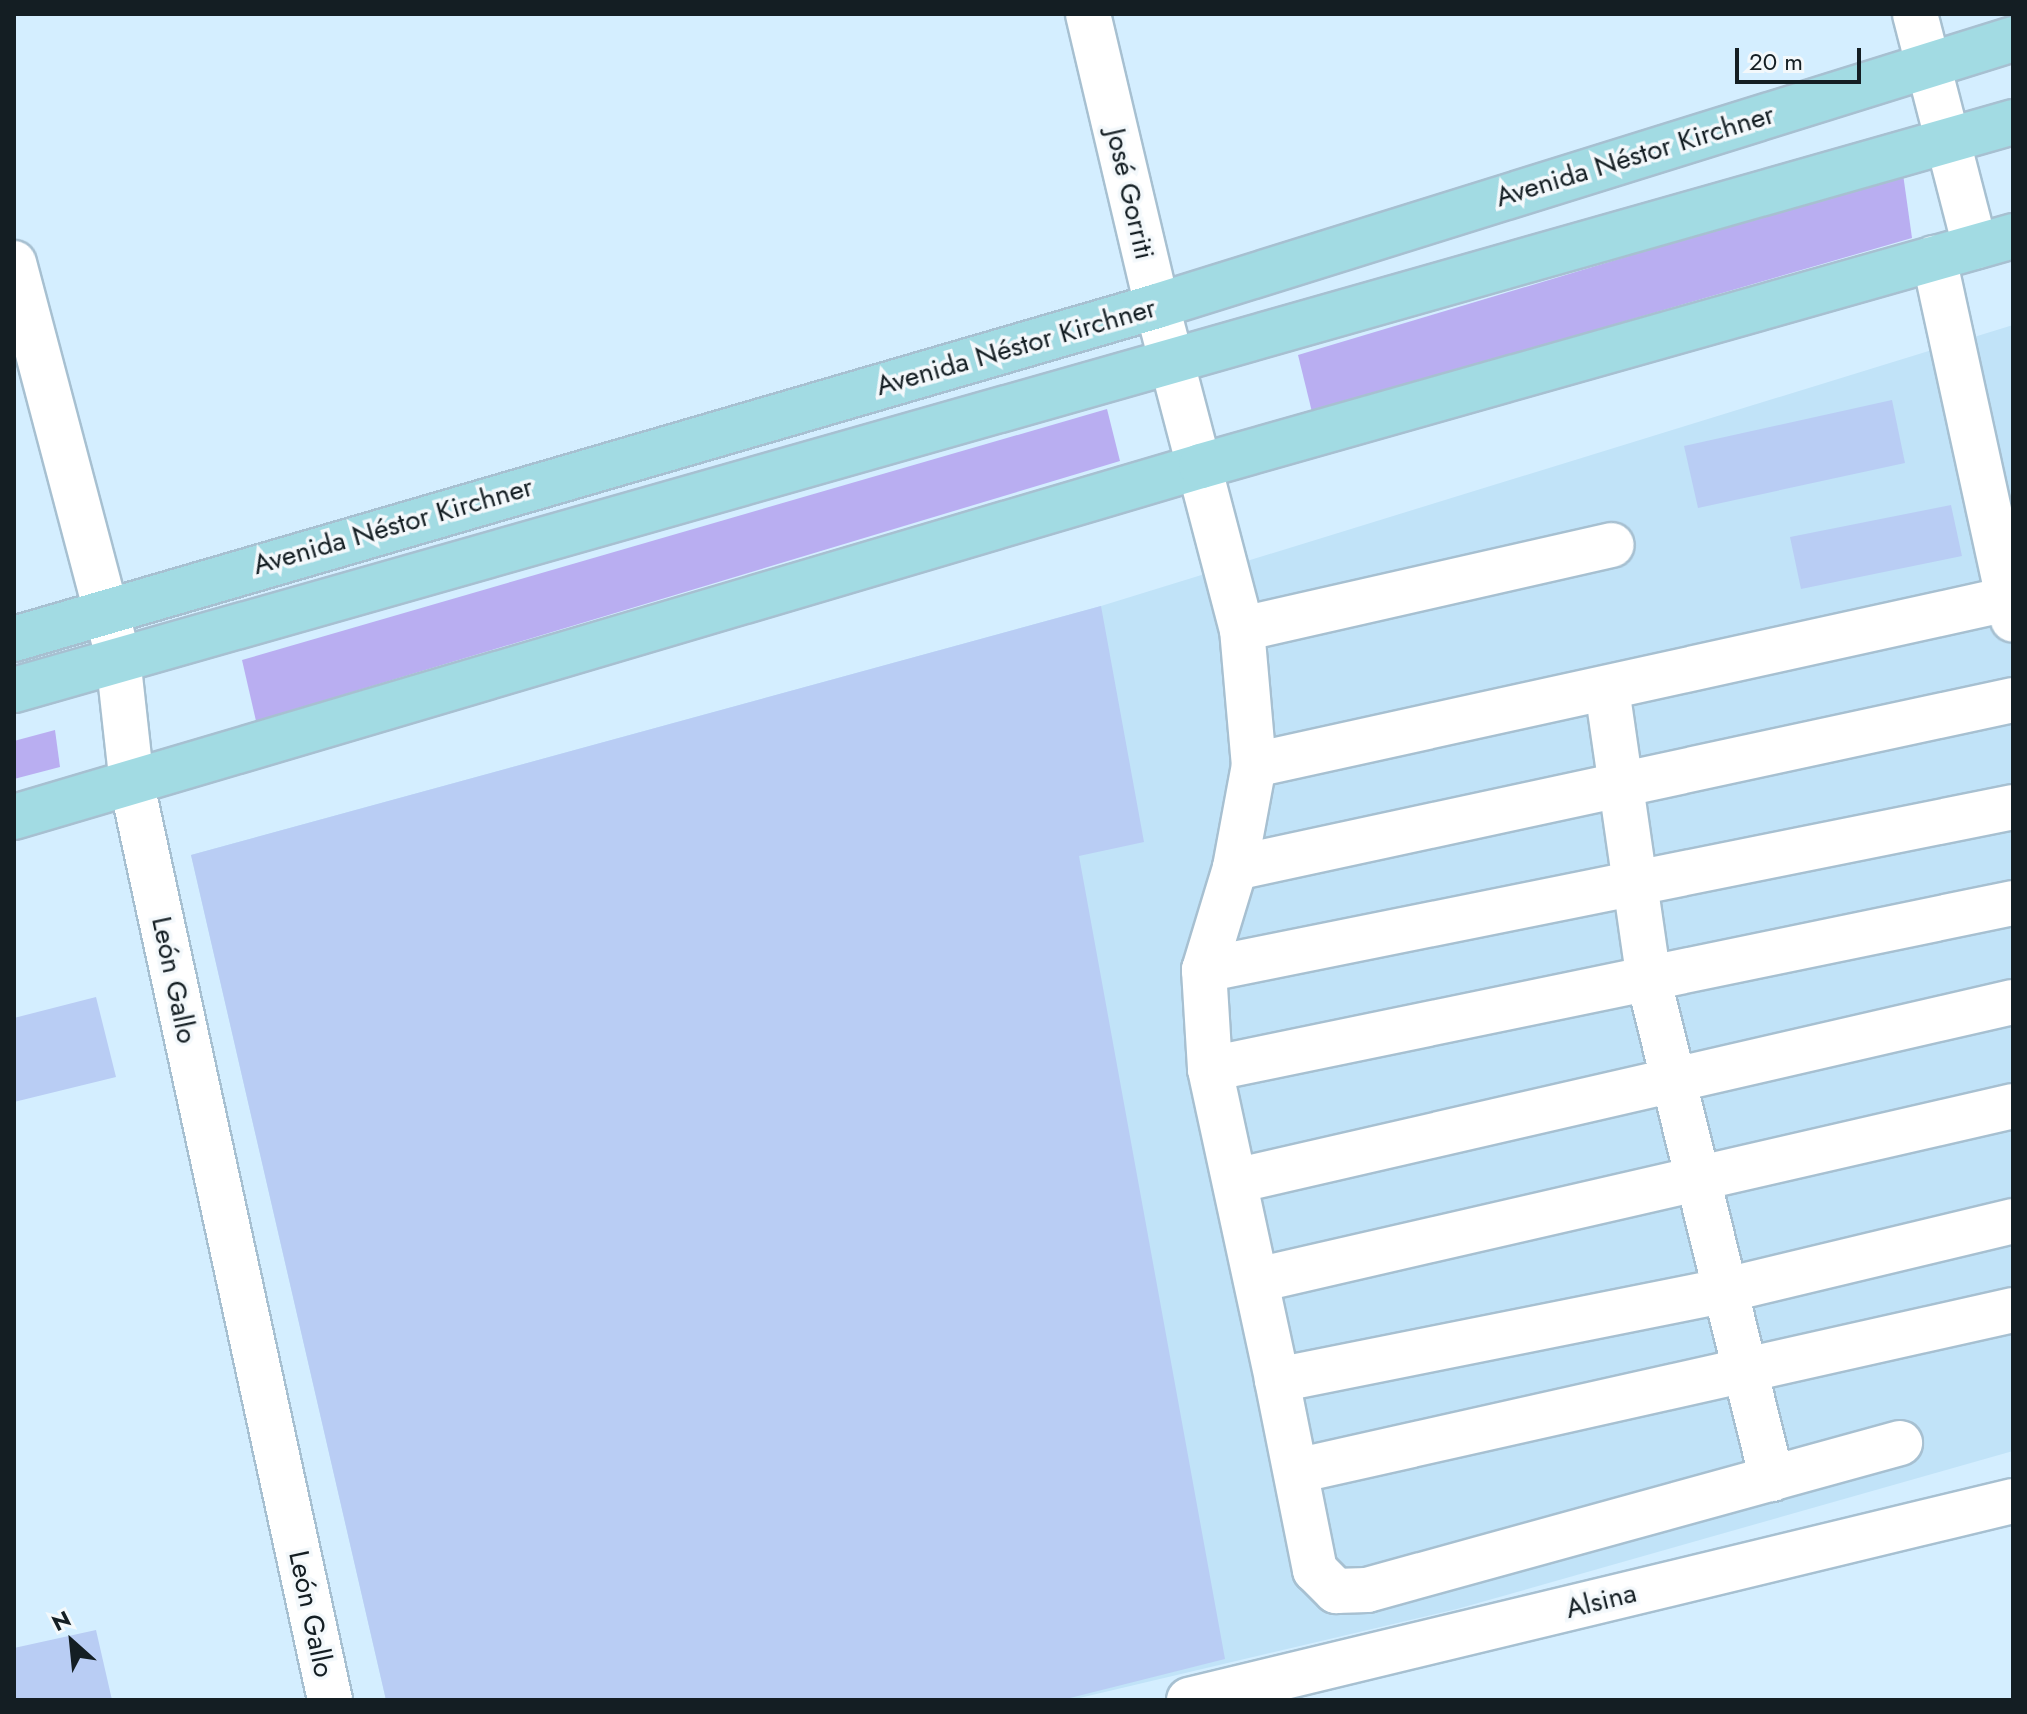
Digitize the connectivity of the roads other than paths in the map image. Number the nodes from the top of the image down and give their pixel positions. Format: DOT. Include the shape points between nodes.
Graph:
graph roads {
  1 [pos="1088,14"];
  2 [pos="1915,14"];
  3 [pos="2013,39"];
  4 [pos="1928,64"];
  5 [pos="2013,122"];
  6 [pos="1949,140"];
  7 [pos="1994,241"];
  8 [pos="1934,258"];
  9 [pos="14,263"];
  10 [pos="1157,306"];
  11 [pos="1173,364"];
  12 [pos="1201,466"];
  13 [pos="1612,545"];
  14 [pos="105,608"];
  15 [pos="2012,608"];
  16 [pos="1242,629"];
  17 [pos="14,639"];
  18 [pos="118,658"];
  19 [pos="1607,689"];
  20 [pos="14,690"];
  21 [pos="2013,700"];
  22 [pos="1254,765"];
  23 [pos="1623,784"];
  24 [pos="132,785"];
  25 [pos="2013,807"];
  26 [pos="14,817"];
  27 [pos="1235,868"];
  28 [pos="1633,886"];
  29 [pos="2013,903"];
  30 [pos="1204,970"];
  31 [pos="1649,981"];
  32 [pos="2013,1002"];
  33 [pos="1210,1069"];
  34 [pos="1673,1077"];
  35 [pos="2013,1106"];
  36 [pos="1694,1179"];
  37 [pos="1235,1181"];
  38 [pos="2013,1221"];
  39 [pos="1257,1280"];
  40 [pos="1726,1290"];
  41 [pos="2013,1310"];
  42 [pos="1746,1370"];
  43 [pos="1277,1380"];
  44 [pos="1900,1443"];
  45 [pos="1296,1471"];
  46 [pos="1772,1479"];
  47 [pos="2013,1501"];
  48 [pos="330,1700"];
  49 [pos="1189,1700"];
  1 -- 10 [label="street, José Gorriti"];
  2 -- 4 [label="street"];
  3 -- 4 [label="main road, Avenida Néstor Kirchner"];
  4 -- 6 [label="street"];
  4 -- 10 [label="main road, Avenida Néstor Kirchner"];
  5 -- 6 [label="main road, Avenida Néstor Kirchner"];
  6 -- 7 [label="street"];
  6 -- 11 [label="main road, Avenida Néstor Kirchner"];
  7 -- 8 [label="main road"];
  8 -- 12 [label="main road"];
  8 -- 15 [label="street"];
  9 -- 14 [label="street, León Gallo"];
  10 -- 11 [label="street, José Gorriti"];
  10 -- 14 [label="main road, Avenida Néstor Kirchner"];
  11 -- 12 [label="street, José Gorriti"];
  11 -- 18 [label="main road, Avenida Néstor Kirchner"];
  12 -- 16 [label="street, José Gorriti"];
  12 -- 24 [label="main road"];
  13 -- 16 [label="street"];
  14 -- 17 [label="main road, Avenida Néstor Kirchner"];
  14 -- 18 [label="street, León Gallo"];
  15 -- 19 [label="street"];
  16 -- 22 [label="street, José Gorriti"];
  18 -- 20 [label="main road, Avenida Néstor Kirchner"];
  18 -- 24 [label="street, León Gallo"];
  19 -- 22 [label="street"];
  19 -- 23 [label="street"];
  21 -- 23 [label="street"];
  22 -- 27 [label="street, José Gorriti"];
  23 -- 27 [label="street"];
  23 -- 28 [label="street"];
  24 -- 26 [label="main road"];
  24 -- 48 [label="street, León Gallo"];
  25 -- 28 [label="street"];
  27 -- 30 [label="street, José Gorriti"];
  28 -- 30 [label="street"];
  28 -- 31 [label="street"];
  29 -- 31 [label="street"];
  30 -- 33 [label="street"];
  31 -- 33 [label="street"];
  31 -- 34 [label="street"];
  32 -- 34 [label="street"];
  33 -- 37 [label="street"];
  34 -- 36 [label="street"];
  34 -- 37 [label="street"];
  35 -- 36 [label="street"];
  36 -- 39 [label="street"];
  36 -- 40 [label="street"];
  37 -- 39 [label="street"];
  38 -- 40 [label="street"];
  39 -- 43 [label="street"];
  40 -- 42 [label="street"];
  40 -- 43 [label="street"];
  41 -- 42 [label="street"];
  42 -- 45 [label="street"];
  42 -- 46 [label="street"];
  43 -- 45 [label="street"];
  44 -- 46 [label="street"];
  45 -- 46 [label="street" via="1315,1570 1336,1591 1367,1590"];
  47 -- 49 [label="street, Alsina"];
}
